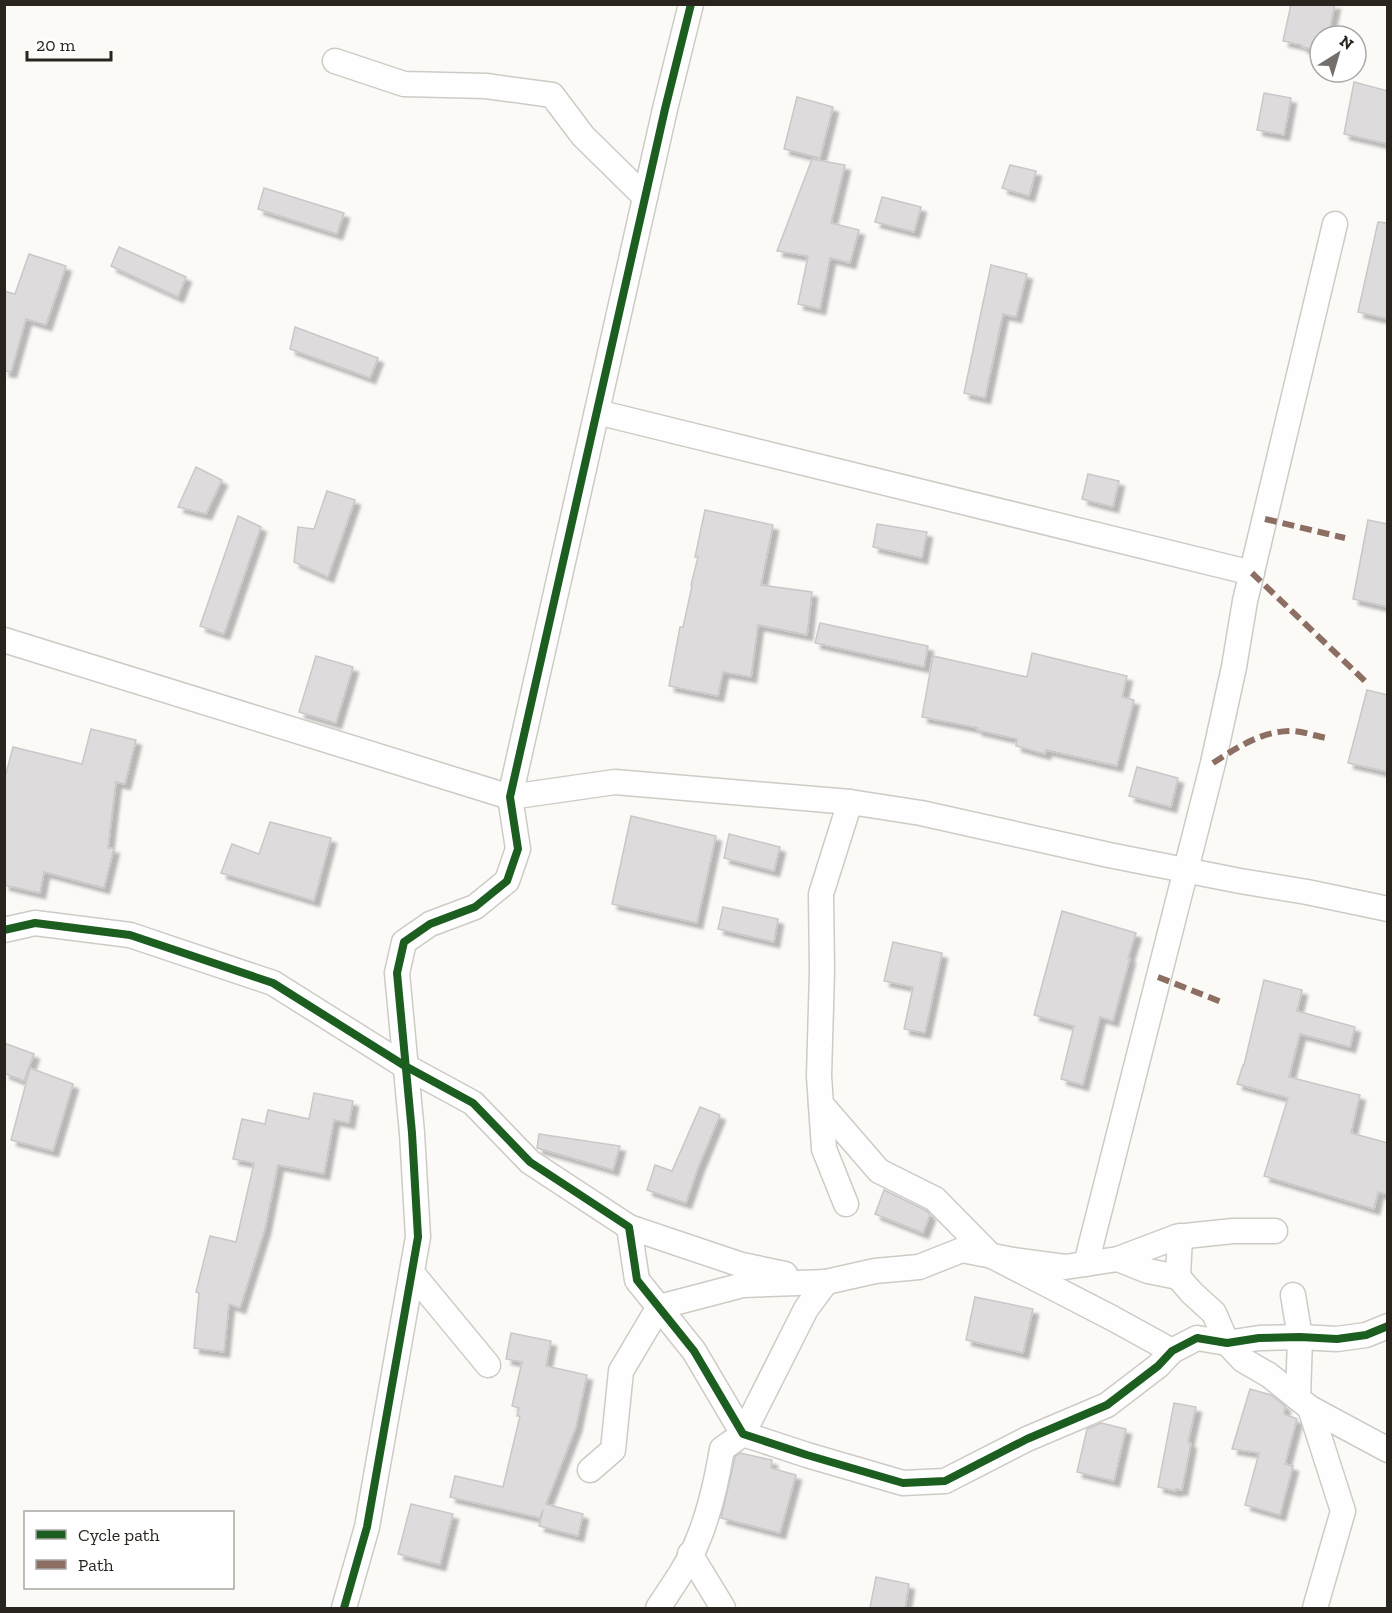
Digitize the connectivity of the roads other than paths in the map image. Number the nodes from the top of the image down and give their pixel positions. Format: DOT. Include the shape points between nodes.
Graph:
graph roads {
  1 [pos="690,4"];
  2 [pos="335,62"];
  3 [pos="645,197"];
  4 [pos="1335,224"];
  5 [pos="597,412"];
  6 [pos="1252,573"];
  7 [pos="4,640"];
  8 [pos="510,797"];
  9 [pos="850,802"];
  10 [pos="1185,871"];
  11 [pos="1388,909"];
  12 [pos="4,930"];
  13 [pos="405,1066"];
  14 [pos="821,1104"];
  15 [pos="846,1204"];
  16 [pos="629,1227"];
  17 [pos="1275,1231"];
  18 [pos="1180,1236"];
  19 [pos="990,1255"];
  20 [pos="1118,1259"];
  21 [pos="1086,1264"];
  22 [pos="412,1273"];
  23 [pos="1178,1277"];
  24 [pos="826,1282"];
  25 [pos="1293,1295"];
  26 [pos="659,1307"];
  27 [pos="1388,1326"];
  28 [pos="1300,1336"];
  29 [pos="1227,1343"];
  30 [pos="1172,1351"];
  31 [pos="488,1365"];
  32 [pos="1304,1403"];
  33 [pos="743,1434"];
  34 [pos="1388,1450"];
  35 [pos="590,1470"];
  36 [pos="690,1554"];
  37 [pos="344,1608"];
  38 [pos="658,1608"];
  39 [pos="723,1608"];
  40 [pos="1315,1608"];
  1 -- 3 [label="street"];
  2 -- 3 [label="street" via="404,84 486,86 552,95 583,136"];
  3 -- 5 [label="street"];
  4 -- 6 [label="street"];
  5 -- 6 [label="street"];
  5 -- 8 [label="street"];
  6 -- 10 [label="street" via="1218,742"];
  7 -- 8 [label="street"];
  8 -- 9 [label="street" via="615,782"];
  8 -- 13 [label="street" via="518,849 507,881 475,907 430,924 404,942 396,973"];
  9 -- 10 [label="street" via="921,813"];
  9 -- 14 [label="street" via="821,894"];
  10 -- 11 [label="street"];
  10 -- 21 [label="street"];
  12 -- 13 [label="street" via="34,923 130,935 251,976 273,984"];
  13 -- 16 [label="street" via="473,1103 530,1162"];
  13 -- 22 [label="street" via="418,1237"];
  14 -- 15 [label="street" via="824,1149"];
  14 -- 19 [label="street" via="879,1171 935,1199"];
  16 -- 24 [label="street" via="742,1265"];
  16 -- 26 [label="street" via="637,1280"];
  17 -- 18 [label="street"];
  18 -- 20 [label="street"];
  18 -- 23 [label="street"];
  19 -- 21 [label="street" via="1065,1267"];
  19 -- 24 [label="street" via="962,1250 919,1267 875,1271"];
  19 -- 30 [label="street"];
  20 -- 21 [label="street"];
  20 -- 23 [label="street"];
  22 -- 31 [label="street"];
  22 -- 37 [label="street" via="367,1527"];
  23 -- 29 [label="street" via="1214,1313"];
  24 -- 26 [label="street" via="743,1285"];
  24 -- 33 [label="street" via="806,1309"];
  25 -- 28 [label="street"];
  26 -- 33 [label="street" via="694,1351"];
  26 -- 35 [label="street" via="621,1371 613,1450"];
  27 -- 28 [label="street" via="1337,1340"];
  28 -- 29 [label="street"];
  28 -- 32 [label="street"];
  29 -- 30 [label="street" via="1197,1338"];
  29 -- 32 [label="street" via="1243,1360"];
  30 -- 33 [label="street" via="1107,1405 1027,1439 945,1481 903,1483"];
  32 -- 34 [label="street"];
  32 -- 40 [label="street" via="1343,1511"];
  33 -- 36 [label="street" via="722,1449 698,1540"];
  36 -- 38 [label="street"];
  36 -- 39 [label="street"];
}
